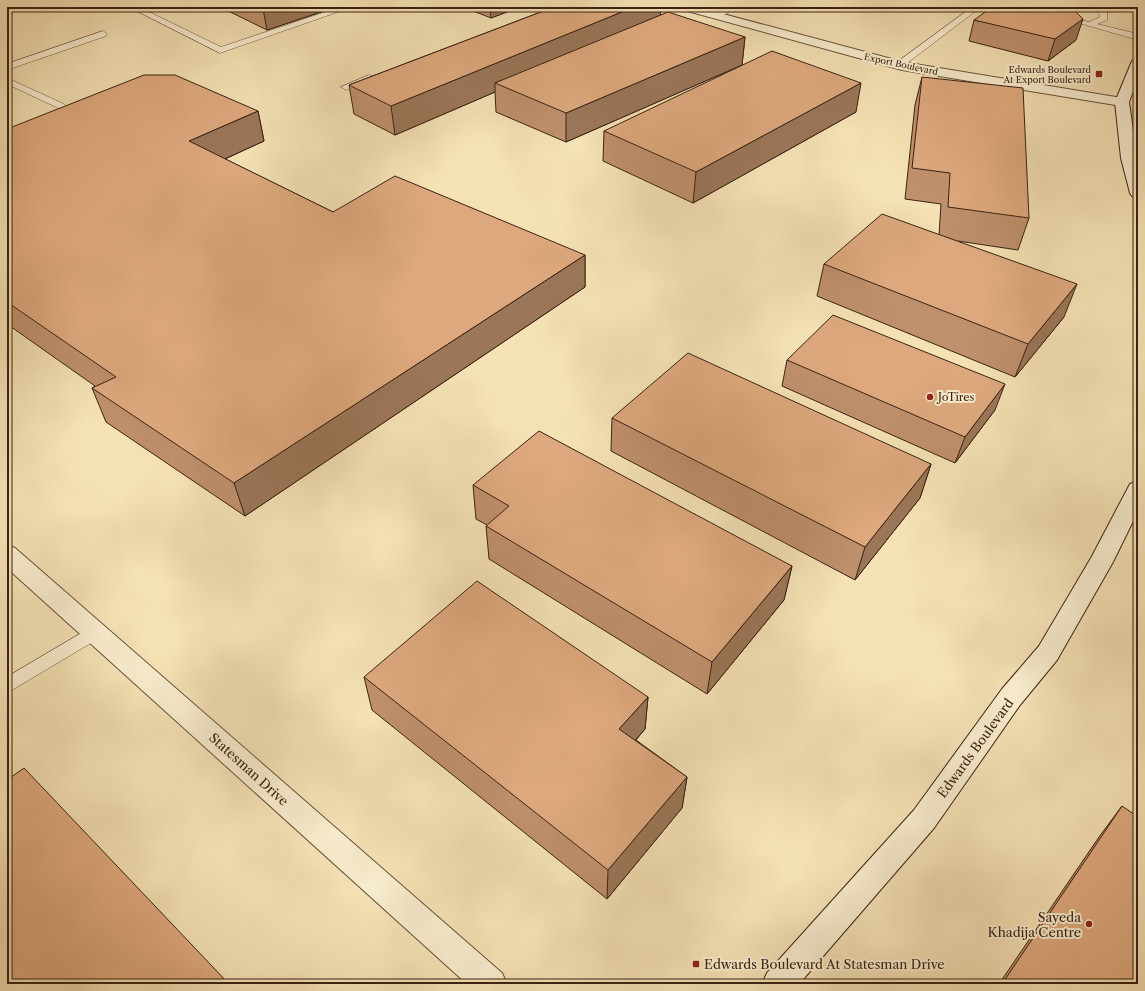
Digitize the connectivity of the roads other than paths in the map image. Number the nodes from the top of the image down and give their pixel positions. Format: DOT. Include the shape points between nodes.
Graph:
graph roads {
  1 [pos="133,7"];
  2 [pos="348,7"];
  3 [pos="684,7"];
  4 [pos="733,7"];
  5 [pos="977,7"];
  6 [pos="1063,7"];
  7 [pos="1093,7"];
  8 [pos="716,16"];
  9 [pos="1090,24"];
  10 [pos="103,34"];
  11 [pos="1138,37"];
  12 [pos="1138,61"];
  13 [pos="899,65"];
  14 [pos="7,67"];
  15 [pos="376,76"];
  16 [pos="7,81"];
  17 [pos="346,87"];
  18 [pos="1122,102"];
  19 [pos="61,106"];
  20 [pos="1138,193"];
  21 [pos="1138,489"];
  22 [pos="7,554"];
  23 [pos="95,632"];
  24 [pos="7,686"];
  25 [pos="491,984"];
  26 [pos="778,984"];
  1 -- 2 [label="lane" via="220,50"];
  3 -- 8 [label="street, Export Boulevard"];
  4 -- 8 [label="lane"];
  5 -- 13 [label="lane"];
  6 -- 9 [label="lane" via="1052,15"];
  7 -- 9 [label="lane" via="1103,12 1104,18"];
  8 -- 13 [label="street, Export Boulevard"];
  9 -- 11 [label="lane"];
  10 -- 14 [label="lane"];
  12 -- 18 [label="street"];
  13 -- 18 [label="street, Export Boulevard"];
  15 -- 17 [label="lane"];
  16 -- 19 [label="lane"];
  18 -- 20 [label="street" via="1128,158"];
  21 -- 26 [label="street, Edwards Boulevard" via="1101,562 1048,653 1011,697 924,819"];
  22 -- 23 [label="street, Statesman Drive"];
  23 -- 24 [label="lane"];
  23 -- 25 [label="street, Statesman Drive"];
}
